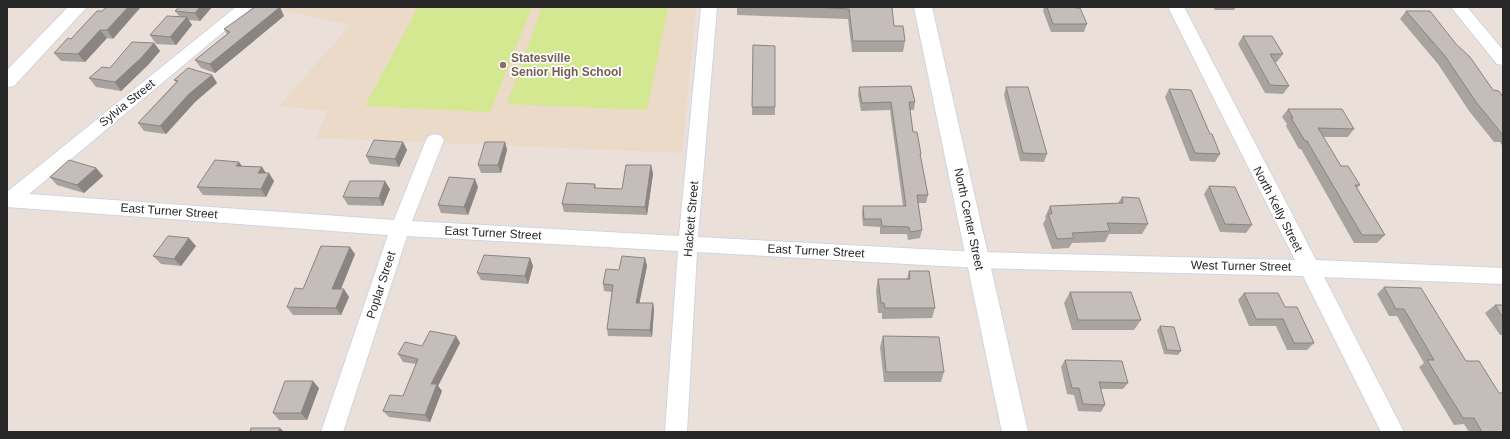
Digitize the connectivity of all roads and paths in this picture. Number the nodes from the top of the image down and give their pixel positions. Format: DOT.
graph roads {
  1 [pos="78,7"];
  2 [pos="245,7"];
  3 [pos="709,7"];
  4 [pos="923,7"];
  5 [pos="1176,7"];
  6 [pos="1459,7"];
  7 [pos="1503,60"];
  8 [pos="7,81"];
  9 [pos="435,140"];
  10 [pos="8,200"];
  11 [pos="400,228"];
  12 [pos="688,245"];
  13 [pos="978,260"];
  14 [pos="1308,268"];
  15 [pos="1503,276"];
  16 [pos="332,432"];
  17 [pos="676,432"];
  18 [pos="1015,432"];
  19 [pos="1393,432"];
  1 -- 8 [label="main road"];
  2 -- 10 [label="street, Sylvia Street"];
  3 -- 12 [label="street, Hackett Street"];
  4 -- 13 [label="main road, North Center Street"];
  5 -- 14 [label="street, North Kelly Street"];
  6 -- 7 [label="street"];
  9 -- 11 [label="street, Poplar Street"];
  10 -- 11 [label="street, East Turner Street"];
  11 -- 12 [label="street, East Turner Street"];
  11 -- 16 [label="street, Poplar Street"];
  12 -- 13 [label="street, East Turner Street"];
  12 -- 17 [label="street, Hackett Street"];
  13 -- 14 [label="street, West Turner Street"];
  13 -- 18 [label="main road, North Center Street"];
  14 -- 15 [label="street, West Turner Street"];
  14 -- 19 [label="street, North Kelly Street"];
}
